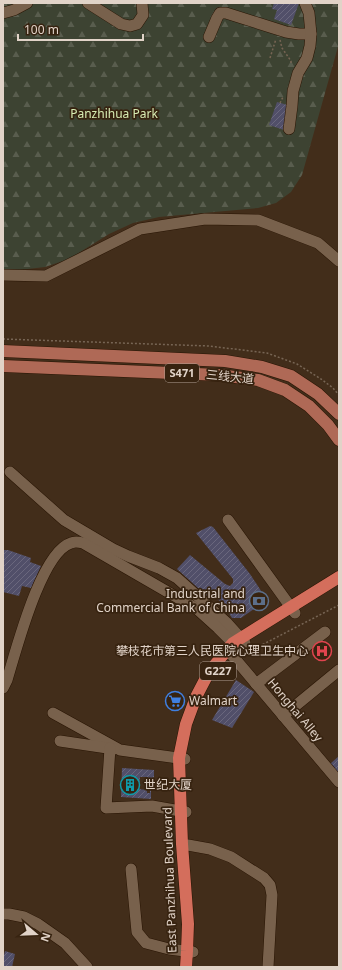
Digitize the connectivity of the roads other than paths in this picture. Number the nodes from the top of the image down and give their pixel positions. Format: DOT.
graph roads {
  1 [pos="27,3"];
  2 [pos="88,3"];
  3 [pos="142,3"];
  4 [pos="305,3"];
  5 [pos="3,13"];
  6 [pos="311,34"];
  7 [pos="209,37"];
  8 [pos="289,129"];
  9 [pos="339,261"];
  10 [pos="3,275"];
  11 [pos="3,351"];
  12 [pos="3,366"];
  13 [pos="339,414"];
  14 [pos="339,440"];
  15 [pos="10,472"];
  16 [pos="228,520"];
  17 [pos="339,577"];
  18 [pos="339,586"];
  19 [pos="293,610"];
  20 [pos="325,632"];
  21 [pos="237,648"];
  22 [pos="339,670"];
  23 [pos="256,684"];
  24 [pos="3,688"];
  25 [pos="54,713"];
  26 [pos="284,716"];
  27 [pos="60,741"];
  28 [pos="115,749"];
  29 [pos="182,758"];
  30 [pos="339,782"];
  31 [pos="184,812"];
  32 [pos="188,845"];
  33 [pos="131,869"];
  34 [pos="3,914"];
  35 [pos="190,951"];
  36 [pos="87,967"];
  37 [pos="186,967"];
  38 [pos="192,967"];
  39 [pos="268,967"];
  1 -- 5 [label="street"];
  2 -- 3 [label="street"];
  4 -- 6 [label="street"];
  6 -- 7 [label="street"];
  6 -- 8 [label="street"];
  9 -- 10 [label="street"];
  11 -- 13 [label="main road, 三线大道 / S471"];
  12 -- 14 [label="main road, 三线大道 / S471"];
  15 -- 21 [label="street"];
  16 -- 19 [label="street"];
  17 -- 19 [label="highway, East Panzhihua Boulevard / G227"];
  18 -- 19 [label="highway, East Panzhihua Boulevard / G227"];
  19 -- 21 [label="highway, East Panzhihua Boulevard / G227"];
  20 -- 23 [label="street"];
  21 -- 23 [label="street, Honghai Alley"];
  21 -- 24 [label="street"];
  21 -- 29 [label="highway, East Panzhihua Boulevard / G227"];
  22 -- 26 [label="street"];
  23 -- 26 [label="street, Honghai Alley"];
  25 -- 28 [label="street"];
  26 -- 30 [label="street, Honghai Alley"];
  27 -- 28 [label="street"];
  28 -- 29 [label="street"];
  28 -- 31 [label="street"];
  29 -- 31 [label="highway, East Panzhihua Boulevard / G227"];
  31 -- 32 [label="highway, East Panzhihua Boulevard / G227"];
  31 -- 35 [label="highway, East Panzhihua Boulevard / G227"];
  32 -- 35 [label="highway, East Panzhihua Boulevard / G227"];
  32 -- 39 [label="street"];
  33 -- 35 [label="street"];
  34 -- 36 [label="street"];
  35 -- 37 [label="highway, East Panzhihua Boulevard / G227"];
  35 -- 38 [label="highway, East Panzhihua Boulevard / G227"];
}
